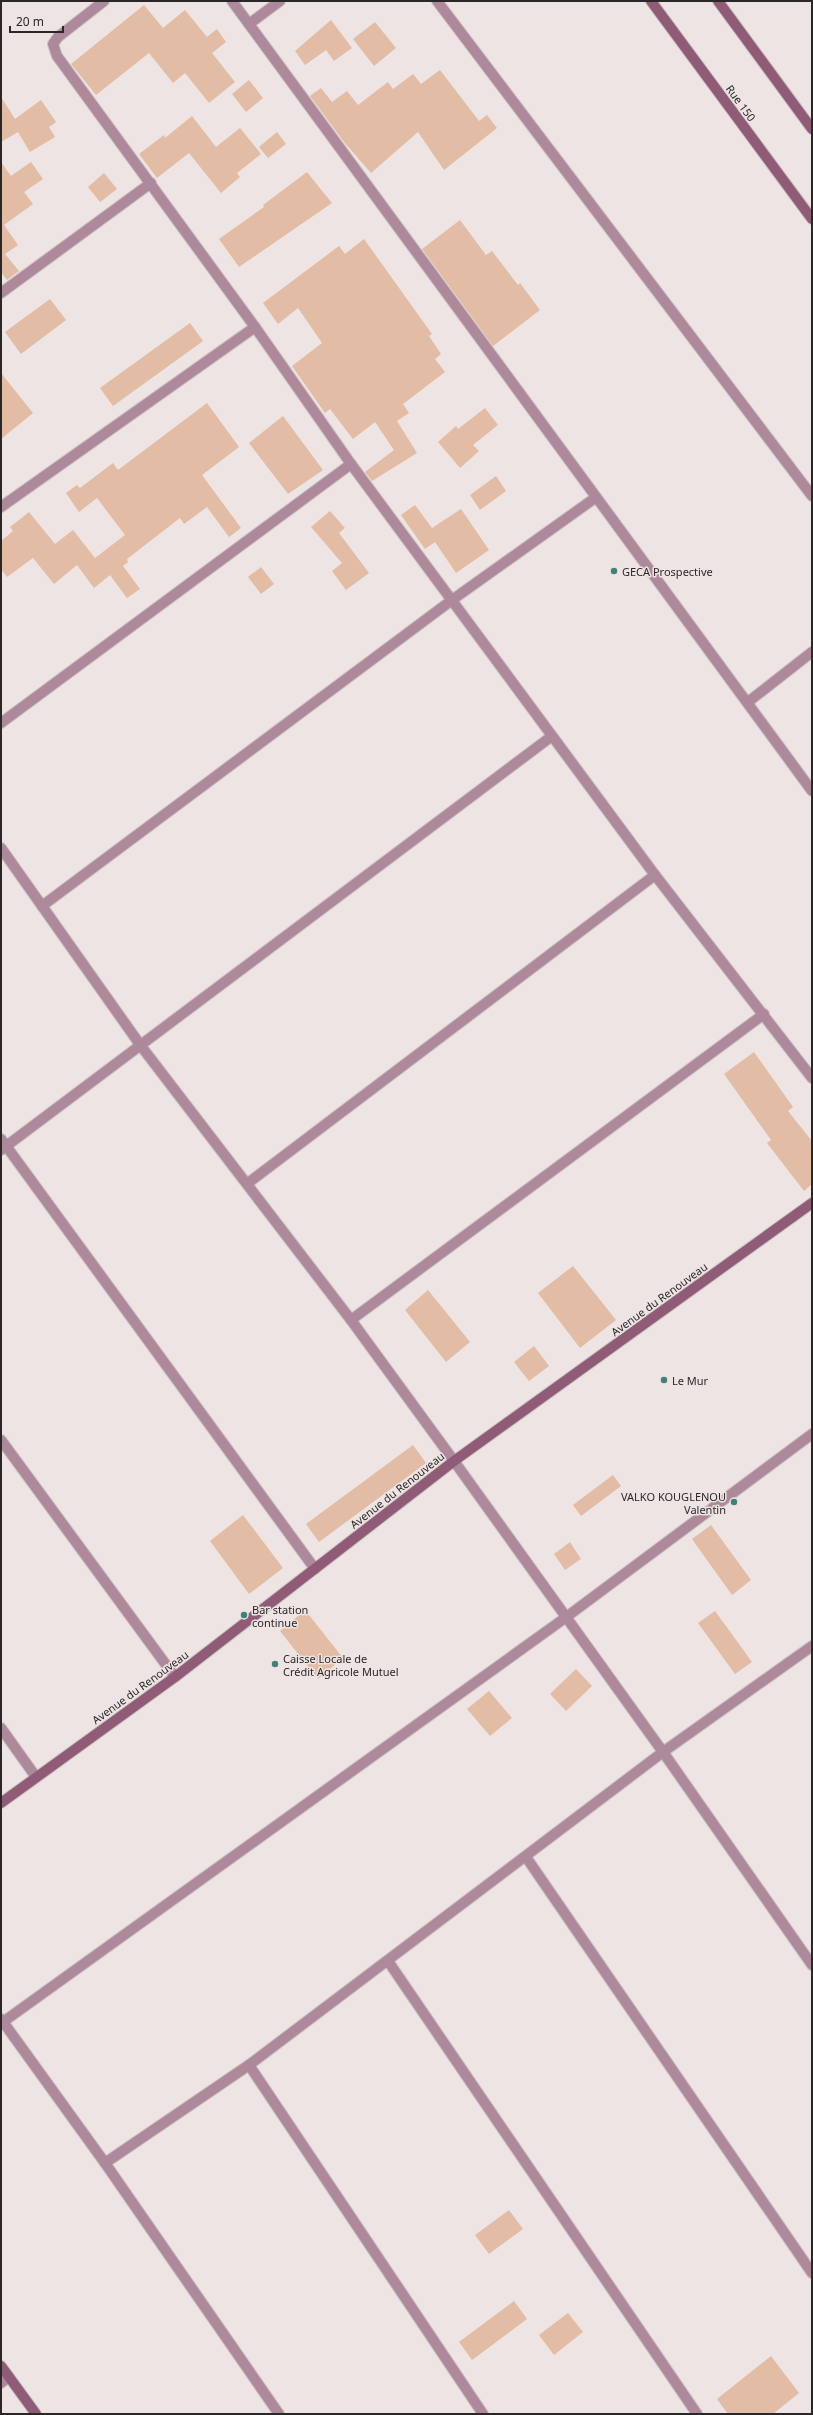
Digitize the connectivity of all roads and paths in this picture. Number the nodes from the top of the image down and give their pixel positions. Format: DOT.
graph roads {
  1 [pos="104,1"];
  2 [pos="232,1"];
  3 [pos="280,1"];
  4 [pos="437,1"];
  5 [pos="651,1"];
  6 [pos="718,1"];
  7 [pos="249,24"];
  8 [pos="812,129"];
  9 [pos="151,183"];
  10 [pos="812,219"];
  11 [pos="1,293"];
  12 [pos="255,327"];
  13 [pos="351,464"];
  14 [pos="812,496"];
  15 [pos="595,498"];
  16 [pos="1,508"];
  17 [pos="452,600"];
  18 [pos="812,652"];
  19 [pos="748,702"];
  20 [pos="1,723"];
  21 [pos="552,736"];
  22 [pos="812,790"];
  23 [pos="1,848"];
  24 [pos="655,875"];
  25 [pos="42,906"];
  26 [pos="764,1014"];
  27 [pos="141,1046"];
  28 [pos="812,1078"];
  29 [pos="3,1145"];
  30 [pos="248,1183"];
  31 [pos="812,1203"];
  32 [pos="351,1320"];
  33 [pos="812,1434"];
  34 [pos="1,1440"];
  35 [pos="454,1461"];
  36 [pos="315,1569"];
  37 [pos="565,1618"];
  38 [pos="812,1647"];
  39 [pos="175,1677"];
  40 [pos="1,1728"];
  41 [pos="663,1752"];
  42 [pos="36,1777"];
  43 [pos="1,1803"];
  44 [pos="526,1857"];
  45 [pos="388,1961"];
  46 [pos="812,1965"];
  47 [pos="2,2020"];
  48 [pos="249,2065"];
  49 [pos="105,2163"];
  50 [pos="812,2273"];
  51 [pos="1,2366"];
  52 [pos="5,2380"];
  53 [pos="36,2414"];
  54 [pos="279,2414"];
  55 [pos="483,2414"];
  56 [pos="697,2414"];
  1 -- 9 [label="street"];
  2 -- 7 [label="street"];
  3 -- 7 [label="street"];
  4 -- 14 [label="street"];
  5 -- 10 [label="main road, Rue 150"];
  6 -- 8 [label="main road"];
  7 -- 15 [label="street"];
  9 -- 11 [label="street"];
  9 -- 12 [label="street"];
  12 -- 13 [label="street"];
  12 -- 16 [label="street"];
  13 -- 17 [label="street"];
  13 -- 20 [label="street"];
  15 -- 17 [label="street"];
  15 -- 19 [label="street"];
  17 -- 21 [label="street"];
  17 -- 25 [label="street"];
  18 -- 19 [label="street"];
  19 -- 22 [label="street"];
  21 -- 24 [label="street"];
  21 -- 27 [label="street"];
  23 -- 25 [label="street"];
  24 -- 26 [label="street"];
  24 -- 30 [label="street"];
  25 -- 27 [label="street"];
  26 -- 28 [label="street"];
  26 -- 32 [label="street"];
  27 -- 29 [label="street"];
  27 -- 30 [label="street"];
  29 -- 36 [label="street"];
  30 -- 32 [label="street"];
  31 -- 35 [label="main road, Avenue du Renouveau"];
  32 -- 35 [label="street"];
  33 -- 37 [label="street"];
  34 -- 39 [label="street"];
  35 -- 36 [label="main road, Avenue du Renouveau"];
  35 -- 37 [label="street"];
  36 -- 39 [label="main road, Avenue du Renouveau"];
  37 -- 41 [label="street"];
  37 -- 47 [label="street"];
  38 -- 41 [label="street"];
  39 -- 42 [label="main road, Avenue du Renouveau"];
  40 -- 42 [label="street"];
  41 -- 44 [label="street"];
  41 -- 46 [label="street"];
  42 -- 43 [label="main road, Avenue du Renouveau"];
  44 -- 45 [label="street"];
  44 -- 50 [label="street"];
  45 -- 48 [label="street"];
  45 -- 56 [label="street"];
  47 -- 49 [label="street"];
  48 -- 49 [label="street"];
  48 -- 55 [label="street"];
  49 -- 54 [label="street"];
  51 -- 52 [label="main road"];
  52 -- 53 [label="main road"];
}
